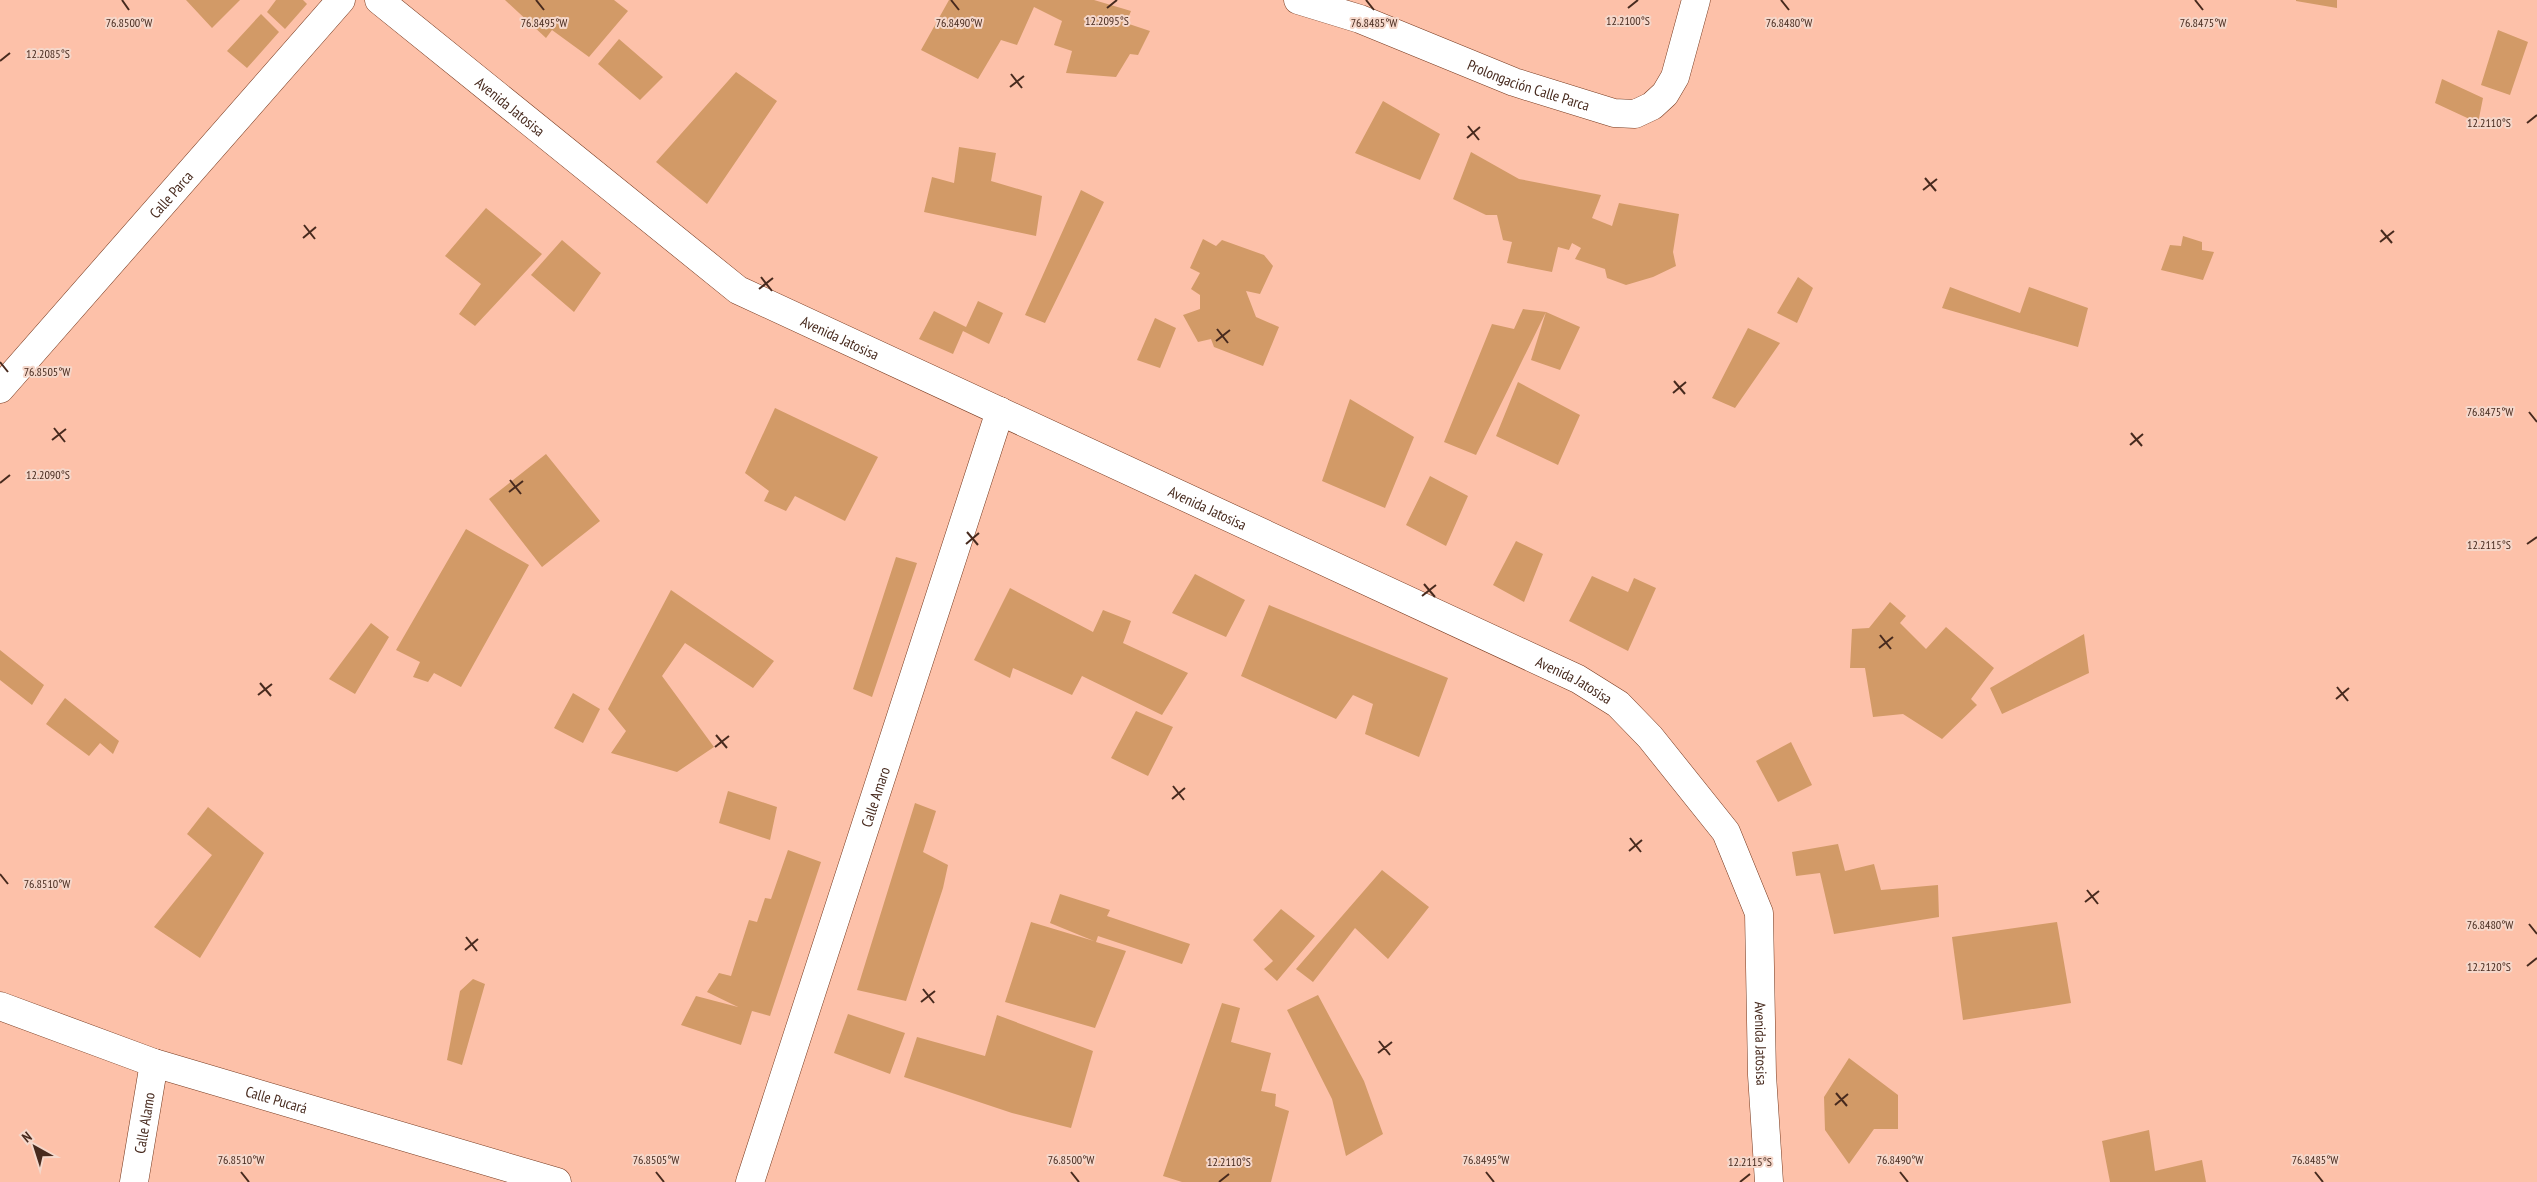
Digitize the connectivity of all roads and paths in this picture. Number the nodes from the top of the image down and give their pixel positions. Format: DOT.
graph roads {
  1 [pos="341,0"];
  2 [pos="379,0"];
  3 [pos="1298,0"];
  4 [pos="1696,0"];
  5 [pos="0,389"];
  6 [pos="1000,411"];
  7 [pos="0,1006"];
  8 [pos="154,1063"];
  9 [pos="134,1182"];
  10 [pos="557,1182"];
  11 [pos="750,1182"];
  12 [pos="1769,1182"];
  1 -- 5 [label="street, Calle Parca"];
  2 -- 6 [label="street, Avenida Jatosisa"];
  3 -- 4 [label="street, Prolongación Calle Parca"];
  6 -- 11 [label="street, Calle Amaro"];
  6 -- 12 [label="street, Avenida Jatosisa"];
  7 -- 8 [label="street, Calle Pucará"];
  8 -- 9 [label="street, Calle Alamo"];
  8 -- 10 [label="street, Calle Pucará"];
}
